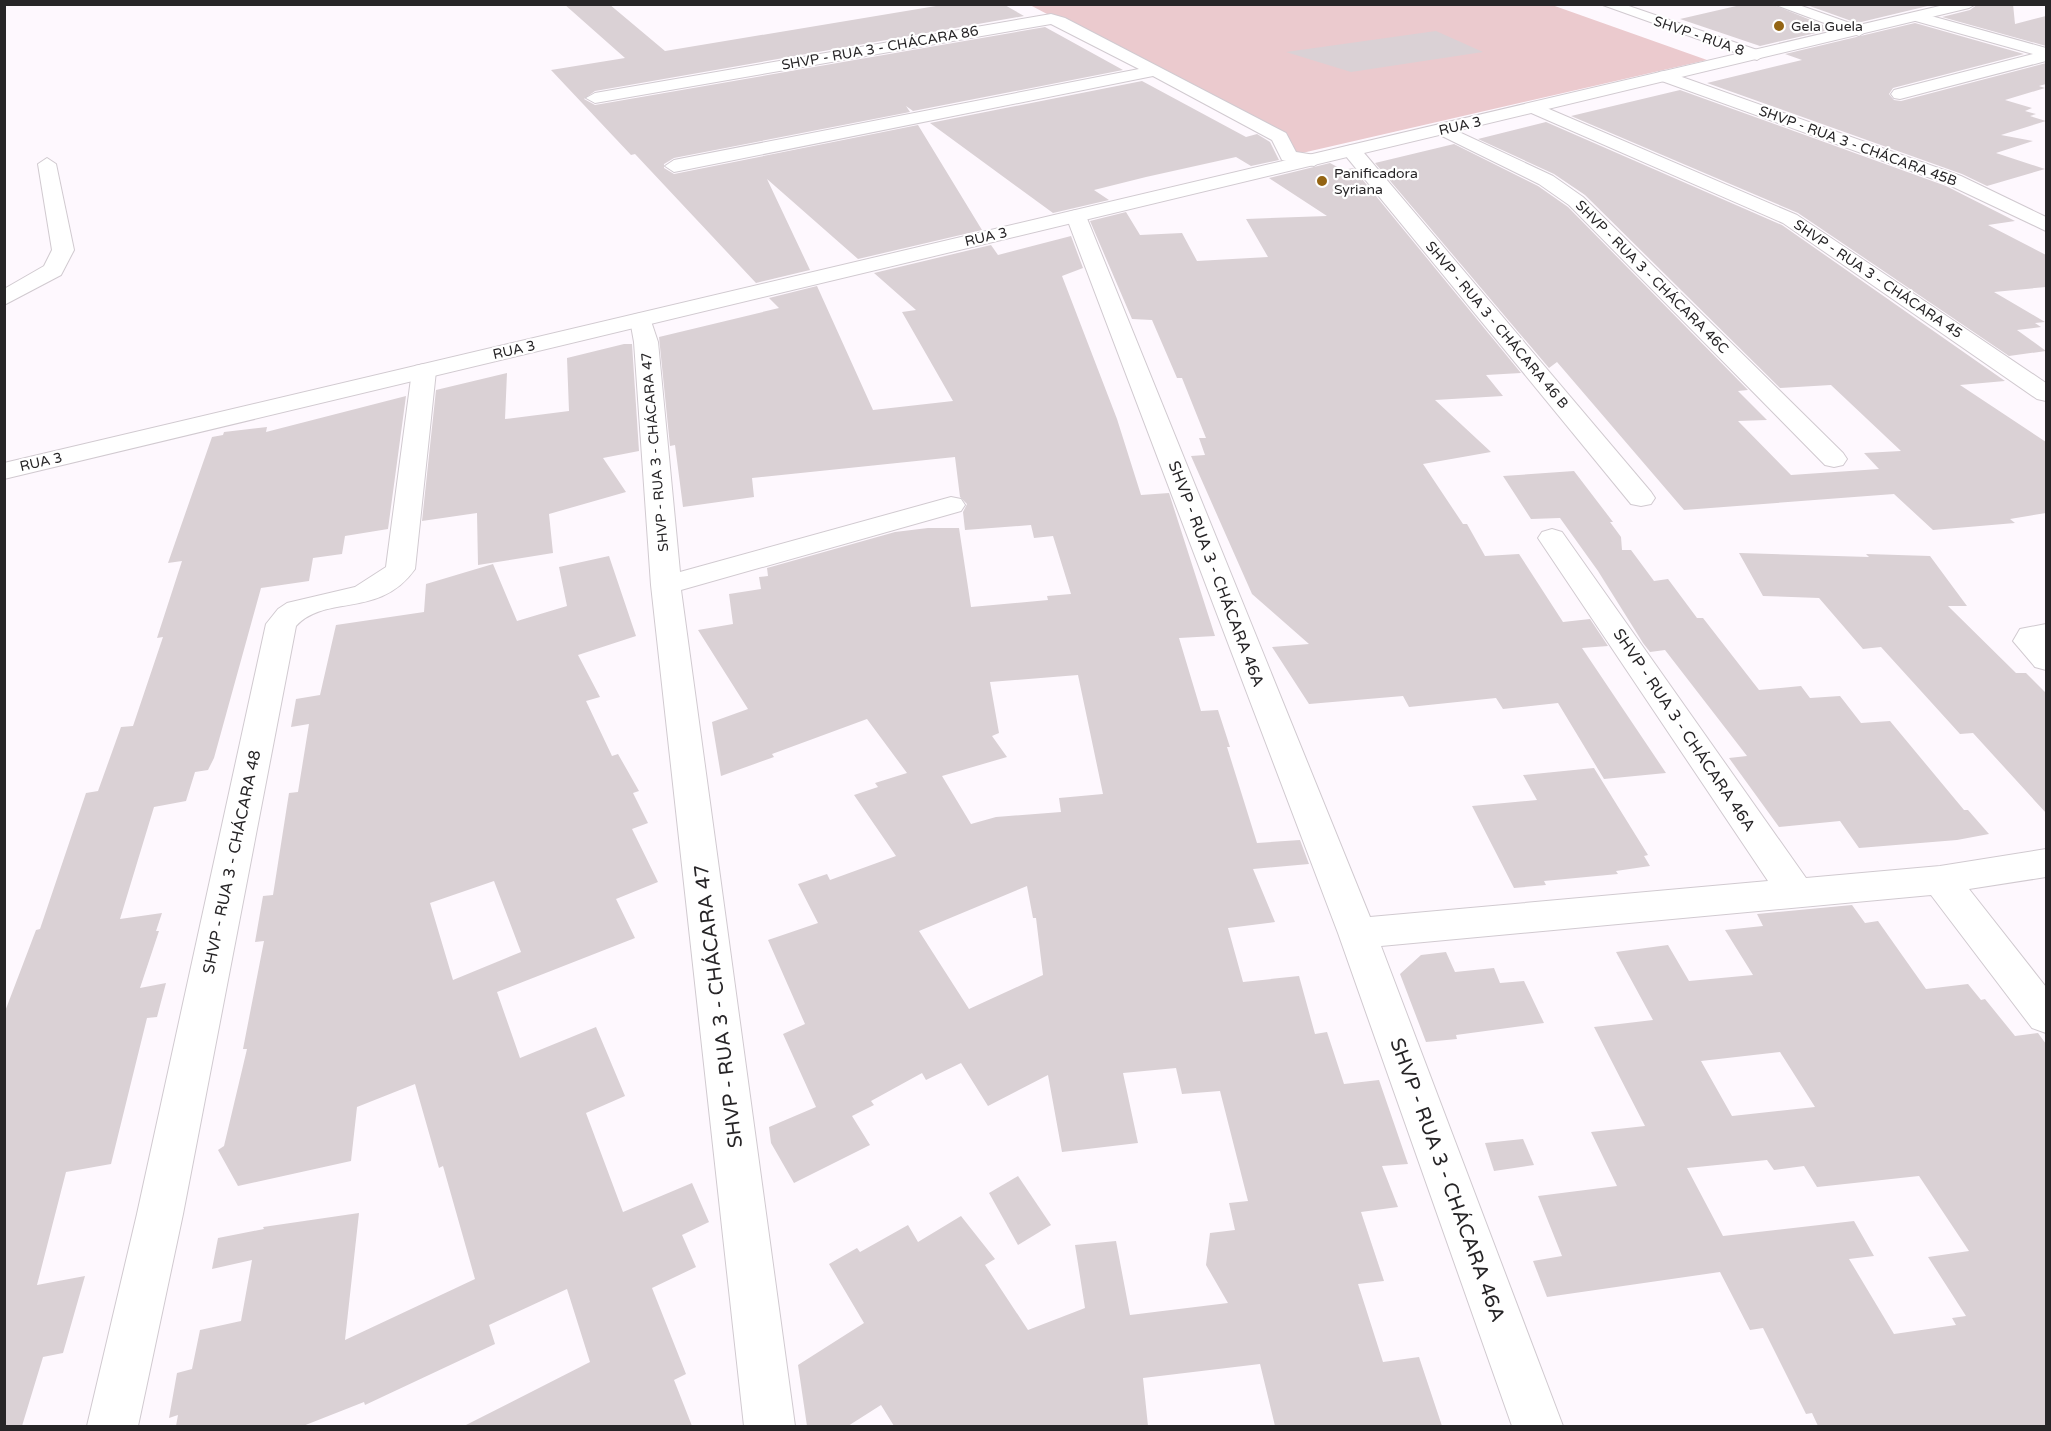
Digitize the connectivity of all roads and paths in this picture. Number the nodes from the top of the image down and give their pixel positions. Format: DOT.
graph roads {
  1 [pos="1607,4"];
  2 [pos="1780,4"];
  3 [pos="1969,4"];
  4 [pos="1926,15"];
  5 [pos="1858,31"];
  6 [pos="2002,37"];
  7 [pos="2046,46"];
  8 [pos="2046,54"];
  9 [pos="1757,55"];
  10 [pos="1155,70"];
  11 [pos="1665,76"];
  12 [pos="1900,94"];
  13 [pos="595,98"];
  14 [pos="1535,108"];
  15 [pos="1444,129"];
  16 [pos="1352,151"];
  17 [pos="1314,160"];
  18 [pos="47,164"];
  19 [pos="675,166"];
  20 [pos="1076,216"];
  21 [pos="2046,225"];
  22 [pos="4,298"];
  23 [pos="641,320"];
  24 [pos="424,371"];
  25 [pos="2046,394"];
  26 [pos="1834,459"];
  27 [pos="4,471"];
  28 [pos="1641,498"];
  29 [pos="951,505"];
  30 [pos="1552,538"];
  31 [pos="666,585"];
  32 [pos="2046,634"];
  33 [pos="2046,660"];
  34 [pos="2046,863"];
  35 [pos="1940,880"];
  36 [pos="1796,893"];
  37 [pos="1357,933"];
  38 [pos="2046,1017"];
  39 [pos="112,1426"];
  40 [pos="770,1426"];
  41 [pos="1538,1426"];
  1 -- 9 [label="street, SHVP - RUA 8"];
  2 -- 5 [label="street"];
  3 -- 4 [label="street, RUA 3"];
  4 -- 5 [label="street, RUA 3"];
  4 -- 6 [label="street"];
  5 -- 9 [label="street, RUA 3"];
  6 -- 7 [label="street"];
  6 -- 8 [label="street"];
  8 -- 12 [label="street"];
  9 -- 11 [label="street, RUA 3"];
  10 -- 13 [label="street, SHVP - RUA 3 - CHÁCARA 86"];
  10 -- 17 [label="street, SHVP - RUA 3 - CHÁCARA 86"];
  10 -- 19 [label="street"];
  11 -- 14 [label="street, RUA 3"];
  11 -- 21 [label="street, SHVP - RUA 3 - CHÁCARA 45B"];
  14 -- 15 [label="street, RUA 3"];
  14 -- 25 [label="street, SHVP - RUA 3 - CHÁCARA 45"];
  15 -- 16 [label="street, RUA 3"];
  15 -- 26 [label="street, SHVP - RUA 3 - CHÁCARA 46C"];
  16 -- 17 [label="street, RUA 3"];
  16 -- 28 [label="street, SHVP - RUA 3 - CHÁCARA 46 B"];
  17 -- 20 [label="street, RUA 3"];
  18 -- 22 [label="street"];
  20 -- 23 [label="street, RUA 3"];
  20 -- 37 [label="street, SHVP - RUA 3 - CHÁCARA 46A"];
  23 -- 24 [label="street, RUA 3"];
  23 -- 31 [label="street, SHVP - RUA 3 - CHÁCARA 47"];
  24 -- 27 [label="street, RUA 3"];
  24 -- 39 [label="street, SHVP - RUA 3 - CHÁCARA 48"];
  29 -- 31 [label="street"];
  30 -- 36 [label="street, SHVP - RUA 3 - CHÁCARA 46A"];
  31 -- 40 [label="street, SHVP - RUA 3 - CHÁCARA 47"];
  32 -- 33 [label="street"];
  34 -- 35 [label="street"];
  35 -- 36 [label="street"];
  35 -- 38 [label="street"];
  36 -- 37 [label="street"];
  37 -- 41 [label="street, SHVP - RUA 3 - CHÁCARA 46A"];
}
